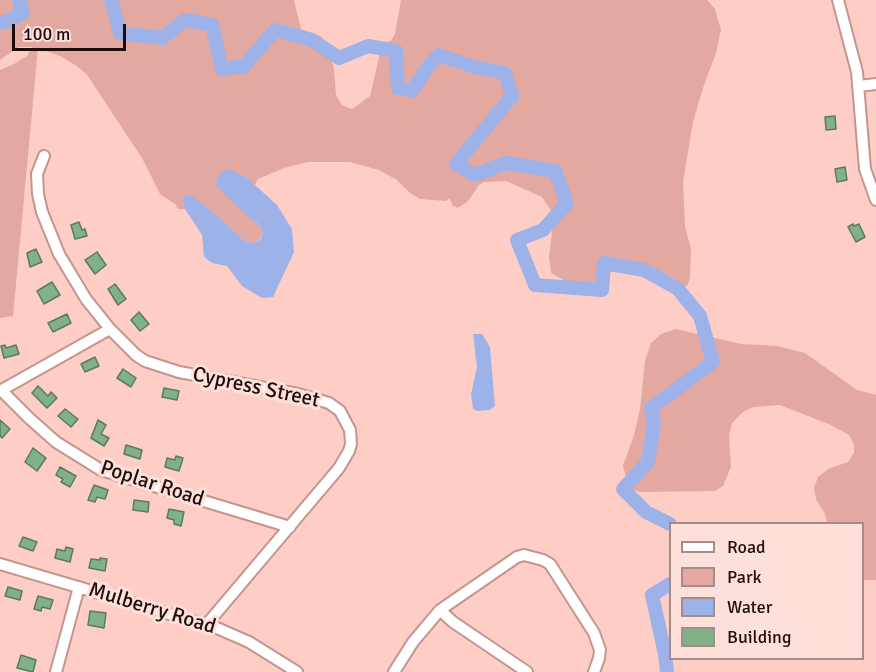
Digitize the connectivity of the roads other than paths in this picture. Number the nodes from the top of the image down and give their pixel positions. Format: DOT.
graph roads {
  1 [pos="838,0"];
  2 [pos="876,84"];
  3 [pos="859,87"];
  4 [pos="44,156"];
  5 [pos="876,200"];
  6 [pos="110,329"];
  7 [pos="1,391"];
  8 [pos="290,527"];
  9 [pos="0,564"];
  10 [pos="79,587"];
  11 [pos="440,610"];
  12 [pos="207,624"];
  13 [pos="56,672"];
  14 [pos="297,672"];
  15 [pos="394,672"];
  16 [pos="527,672"];
  17 [pos="594,672"];
  1 -- 3 [label="street"];
  2 -- 3 [label="street"];
  3 -- 5 [label="street"];
  4 -- 6 [label="street, Cypress Street"];
  6 -- 7 [label="street"];
  6 -- 8 [label="street, Cypress Street"];
  7 -- 8 [label="street, Poplar Road"];
  8 -- 12 [label="street, Cypress Street"];
  9 -- 10 [label="street, Mulberry Road"];
  10 -- 12 [label="street, Mulberry Road"];
  10 -- 13 [label="street"];
  11 -- 15 [label="street"];
  11 -- 16 [label="street"];
  11 -- 17 [label="street"];
  12 -- 14 [label="street, Mulberry Road"];
}
